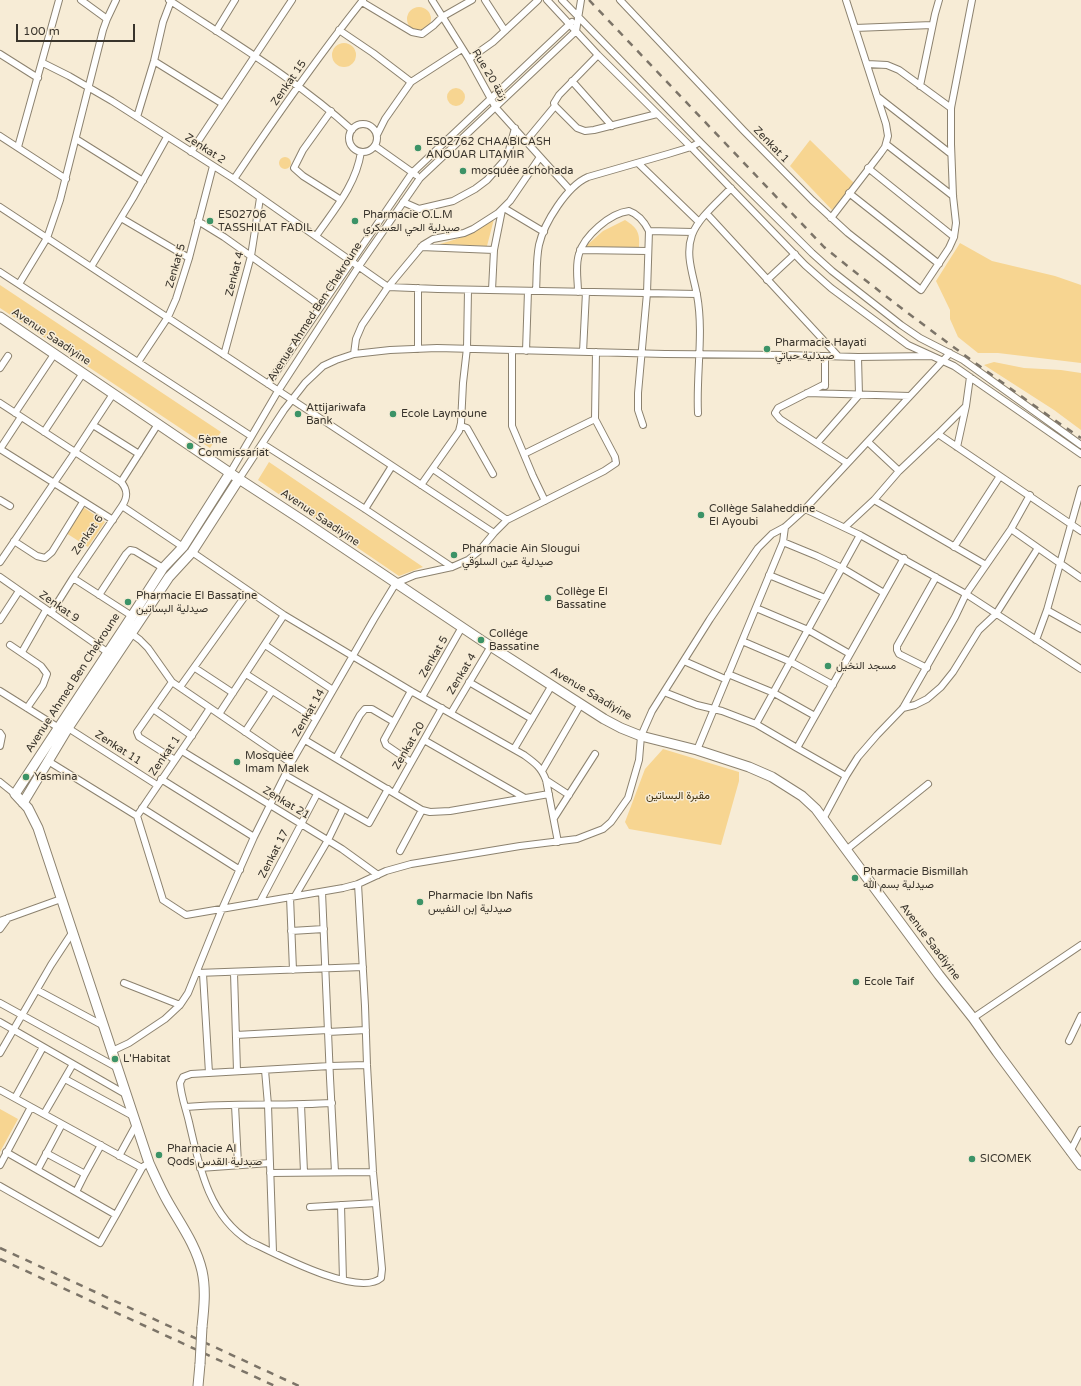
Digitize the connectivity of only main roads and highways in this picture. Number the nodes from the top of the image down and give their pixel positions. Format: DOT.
graph roads {
  1 [pos="0,317"];
  2 [pos="230,473"];
  3 [pos="239,479"];
  4 [pos="111,655"];
  5 [pos="63,728"];
  6 [pos="23,803"];
  7 [pos="1081,1165"];
  8 [pos="198,1386"];
  1 -- 2 [label="main road, Avenue Saadiyine"];
  2 -- 3 [label="main road, Avenue Saadiyine"];
  2 -- 4 [label="main road, Avenue Ahmed Ben Chekroune"];
  3 -- 4 [label="main road, Avenue Ahmed Ben Chekroune"];
  3 -- 7 [label="main road, Avenue Saadiyine"];
  4 -- 5 [label="main road, Avenue Ahmed Ben Chekroune"];
  5 -- 6 [label="main road, Avenue Ahmed Ben Chekroune"];
  5 -- 6 [label="main road, Avenue Ahmed Ben Chekroune"];
  6 -- 8 [label="main road, bridge"];
}
